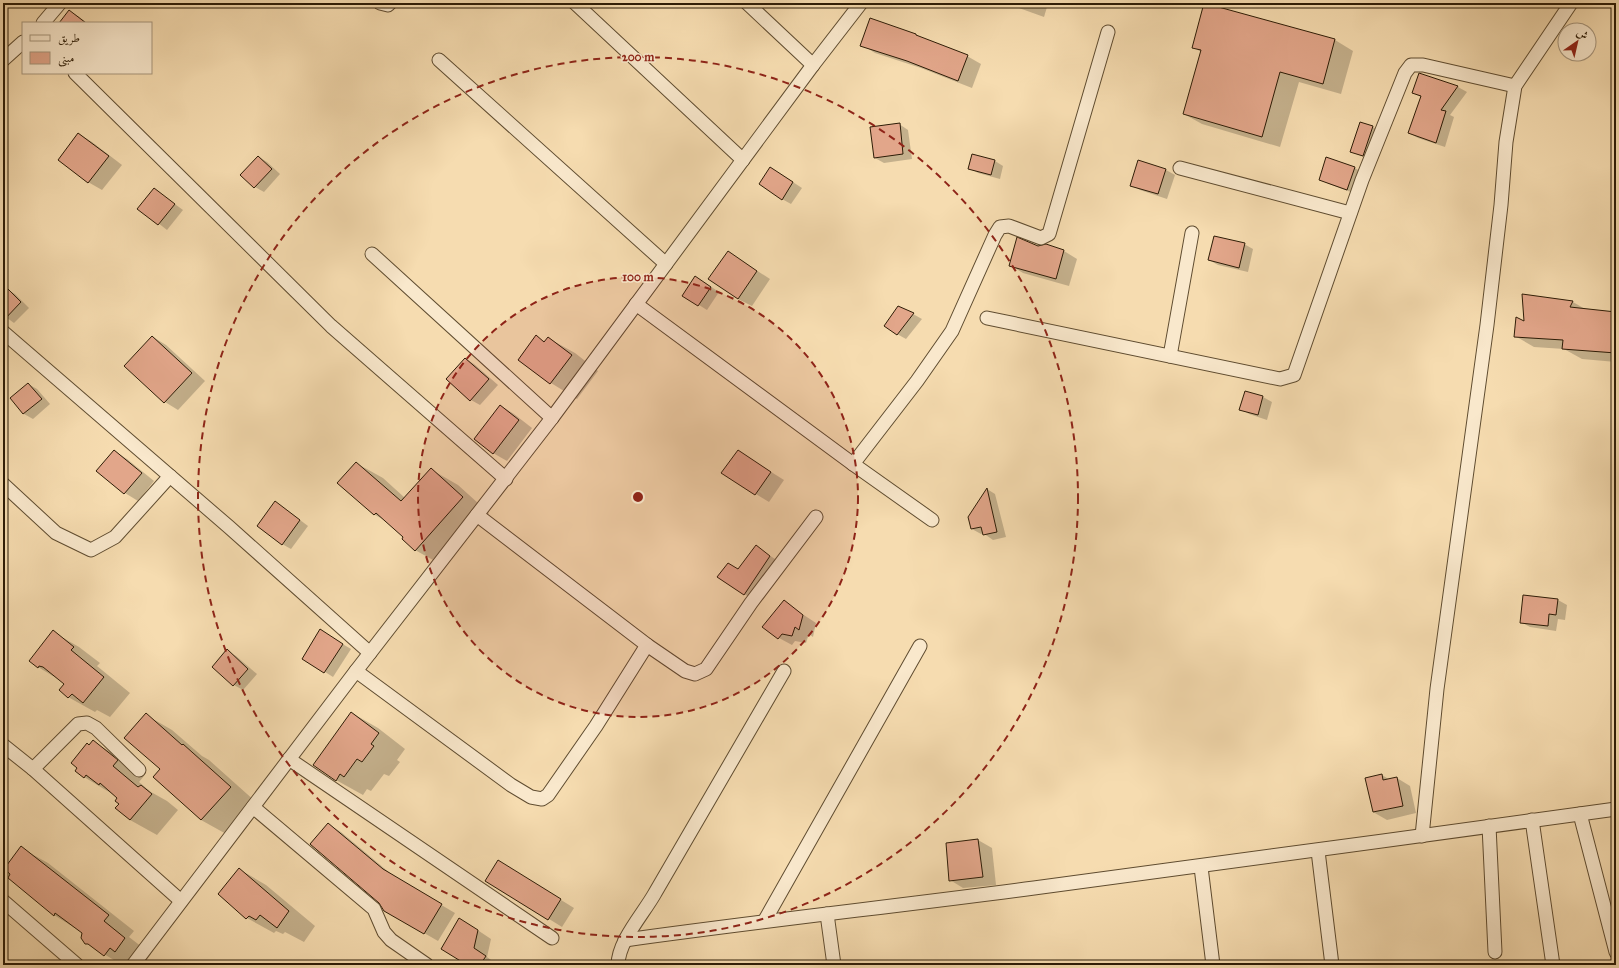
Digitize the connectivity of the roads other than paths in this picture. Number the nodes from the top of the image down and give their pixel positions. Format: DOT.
graph roads {
  1 [pos="60,3"];
  2 [pos="380,3"];
  3 [pos="390,3"];
  4 [pos="574,3"];
  5 [pos="747,3"];
  6 [pos="861,3"];
  7 [pos="1570,3"];
  8 [pos="44,22"];
  9 [pos="1108,32"];
  10 [pos="22,43"];
  11 [pos="3,60"];
  12 [pos="439,60"];
  13 [pos="812,65"];
  14 [pos="76,74"];
  15 [pos="1515,86"];
  16 [pos="743,160"];
  17 [pos="1180,168"];
  18 [pos="1350,213"];
  19 [pos="1192,233"];
  20 [pos="372,254"];
  21 [pos="666,264"];
  22 [pos="636,304"];
  23 [pos="986,318"];
  24 [pos="3,332"];
  25 [pos="1170,356"];
  26 [pos="552,418"];
  27 [pos="853,464"];
  28 [pos="170,476"];
  29 [pos="506,479"];
  30 [pos="3,484"];
  31 [pos="477,516"];
  32 [pos="816,517"];
  33 [pos="932,520"];
  34 [pos="648,645"];
  35 [pos="920,646"];
  36 [pos="370,654"];
  37 [pos="784,670"];
  38 [pos="356,671"];
  39 [pos="3,745"];
  40 [pos="289,759"];
  41 [pos="33,769"];
  42 [pos="139,770"];
  43 [pos="253,807"];
  44 [pos="1616,809"];
  45 [pos="1580,814"];
  46 [pos="1532,820"];
  47 [pos="1489,826"];
  48 [pos="1422,836"];
  49 [pos="1318,851"];
  50 [pos="1201,867"];
  51 [pos="3,901"];
  52 [pos="181,901"];
  53 [pos="827,914"];
  54 [pos="765,920"];
  55 [pos="552,938"];
  56 [pos="625,940"];
  57 [pos="1615,945"];
  58 [pos="1494,952"];
  59 [pos="413,961"];
  60 [pos="77,965"];
  61 [pos="133,965"];
  62 [pos="427,965"];
  63 [pos="618,965"];
  64 [pos="834,965"];
  65 [pos="1213,965"];
  66 [pos="1332,965"];
  67 [pos="1553,965"];
  1 -- 8 [label="street"];
  2 -- 3 [label="street"];
  4 -- 16 [label="street"];
  5 -- 13 [label="street"];
  6 -- 13 [label="street"];
  7 -- 15 [label="street"];
  9 -- 27 [label="street"];
  10 -- 11 [label="street"];
  12 -- 21 [label="street"];
  13 -- 16 [label="street"];
  14 -- 29 [label="street"];
  15 -- 18 [label="street"];
  15 -- 48 [label="street"];
  16 -- 21 [label="street"];
  17 -- 18 [label="street"];
  18 -- 25 [label="street"];
  19 -- 25 [label="street"];
  20 -- 26 [label="street"];
  21 -- 22 [label="street"];
  22 -- 26 [label="street"];
  22 -- 27 [label="street"];
  23 -- 25 [label="street"];
  24 -- 28 [label="street"];
  26 -- 29 [label="street"];
  27 -- 33 [label="street"];
  28 -- 30 [label="street"];
  28 -- 36 [label="street"];
  29 -- 31 [label="street"];
  31 -- 34 [label="street"];
  31 -- 36 [label="street"];
  32 -- 34 [label="street"];
  34 -- 38 [label="street"];
  35 -- 54 [label="street"];
  36 -- 38 [label="street"];
  37 -- 56 [label="street"];
  38 -- 40 [label="street"];
  39 -- 41 [label="street"];
  40 -- 43 [label="street"];
  40 -- 55 [label="street"];
  41 -- 42 [label="street"];
  41 -- 52 [label="street"];
  43 -- 52 [label="street"];
  43 -- 59 [label="street"];
  44 -- 45 [label="street"];
  45 -- 46 [label="street"];
  45 -- 57 [label="street"];
  46 -- 47 [label="street"];
  46 -- 67 [label="street"];
  47 -- 48 [label="street"];
  47 -- 58 [label="street"];
  48 -- 49 [label="street"];
  49 -- 50 [label="street"];
  49 -- 66 [label="street"];
  50 -- 53 [label="street"];
  50 -- 65 [label="street"];
  51 -- 60 [label="street"];
  52 -- 61 [label="street"];
  53 -- 54 [label="street"];
  53 -- 64 [label="street"];
  54 -- 56 [label="street"];
  56 -- 63 [label="street"];
  59 -- 62 [label="street"];
}
